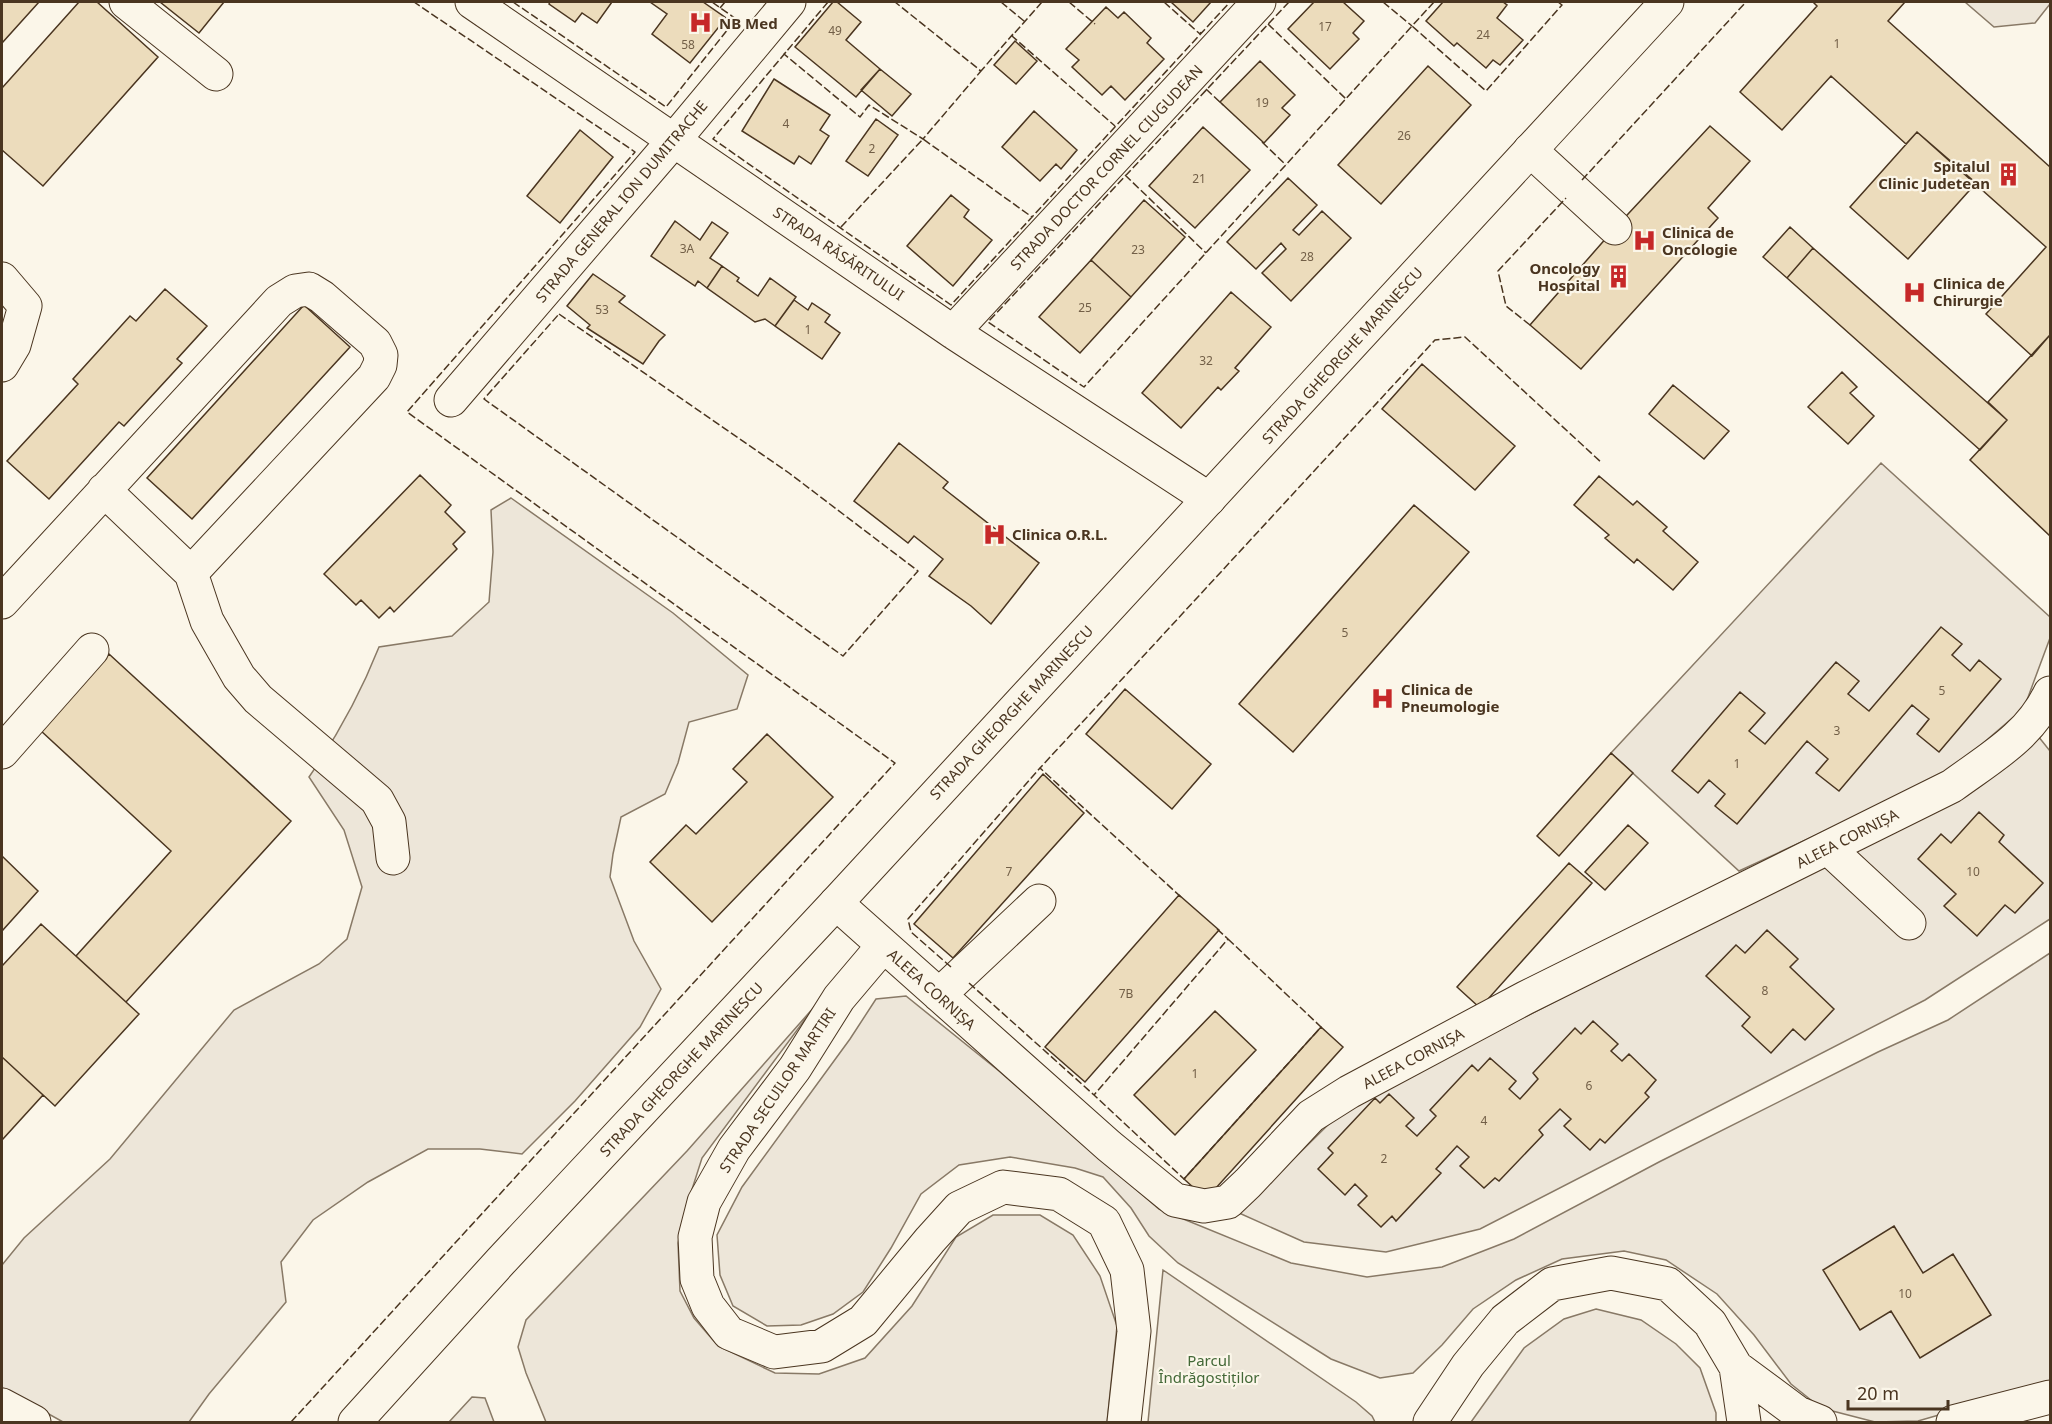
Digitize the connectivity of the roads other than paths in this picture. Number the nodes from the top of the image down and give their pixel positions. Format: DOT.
graph roads {
  1 [pos="126,2"];
  2 [pos="471,2"];
  3 [pos="789,2"];
  4 [pos="1259,2"];
  5 [pos="1667,2"];
  6 [pos="216,74"];
  7 [pos="674,140"];
  8 [pos="1530,150"];
  9 [pos="1615,228"];
  10 [pos="2,279"];
  11 [pos="953,332"];
  12 [pos="2,365"];
  13 [pos="451,400"];
  14 [pos="104,490"];
  15 [pos="1209,499"];
  16 [pos="190,573"];
  17 [pos="2,602"];
  18 [pos="92,650"];
  19 [pos="2047,710"];
  20 [pos="2,752"];
  21 [pos="1828,848"];
  22 [pos="393,858"];
  23 [pos="1039,901"];
  24 [pos="836,903"];
  25 [pos="1909,923"];
  26 [pos="884,946"];
  27 [pos="939,995"];
  28 [pos="1736,1367"];
  29 [pos="2050,1397"];
  30 [pos="2,1405"];
  31 [pos="34,1422"];
  32 [pos="356,1422"];
  33 [pos="1124,1422"];
  34 [pos="1430,1422"];
  35 [pos="1744,1422"];
  36 [pos="1820,1422"];
  37 [pos="1953,1422"];
  1 -- 6 [label="street"];
  2 -- 7 [label="street, STRADA RĂSĂRITULUI"];
  3 -- 7 [label="street, STRADA GENERAL ION DUMITRACHE"];
  4 -- 11 [label="street, STRADA DOCTOR CORNEL CIUGUDEAN"];
  5 -- 8 [label="street, STRADA GHEORGHE MARINESCU"];
  7 -- 11 [label="street, STRADA RĂSĂRITULUI"];
  7 -- 13 [label="street, STRADA GENERAL ION DUMITRACHE"];
  8 -- 9 [label="street"];
  8 -- 15 [label="street, STRADA GHEORGHE MARINESCU"];
  10 -- 12 [label="street"];
  11 -- 15 [label="street, STRADA RĂSĂRITULUI"];
  14 -- 16 [label="street"];
  14 -- 16 [label="street"];
  14 -- 17 [label="street"];
  15 -- 24 [label="street, STRADA GHEORGHE MARINESCU"];
  16 -- 22 [label="street"];
  18 -- 20 [label="street"];
  19 -- 21 [label="street, ALEEA CORNIȘA"];
  21 -- 25 [label="street"];
  21 -- 27 [label="street, ALEEA CORNIȘA"];
  23 -- 27 [label="street"];
  24 -- 26 [label="street, ALEEA CORNIȘA"];
  24 -- 32 [label="street, STRADA GHEORGHE MARINESCU"];
  26 -- 27 [label="street, ALEEA CORNIȘA"];
  26 -- 33 [label="street, STRADA SECUILOR MARTIRI"];
  28 -- 34 [label="street"];
  28 -- 35 [label="street"];
  28 -- 36 [label="street"];
  29 -- 37 [label="street"];
  30 -- 31 [label="street"];
}
